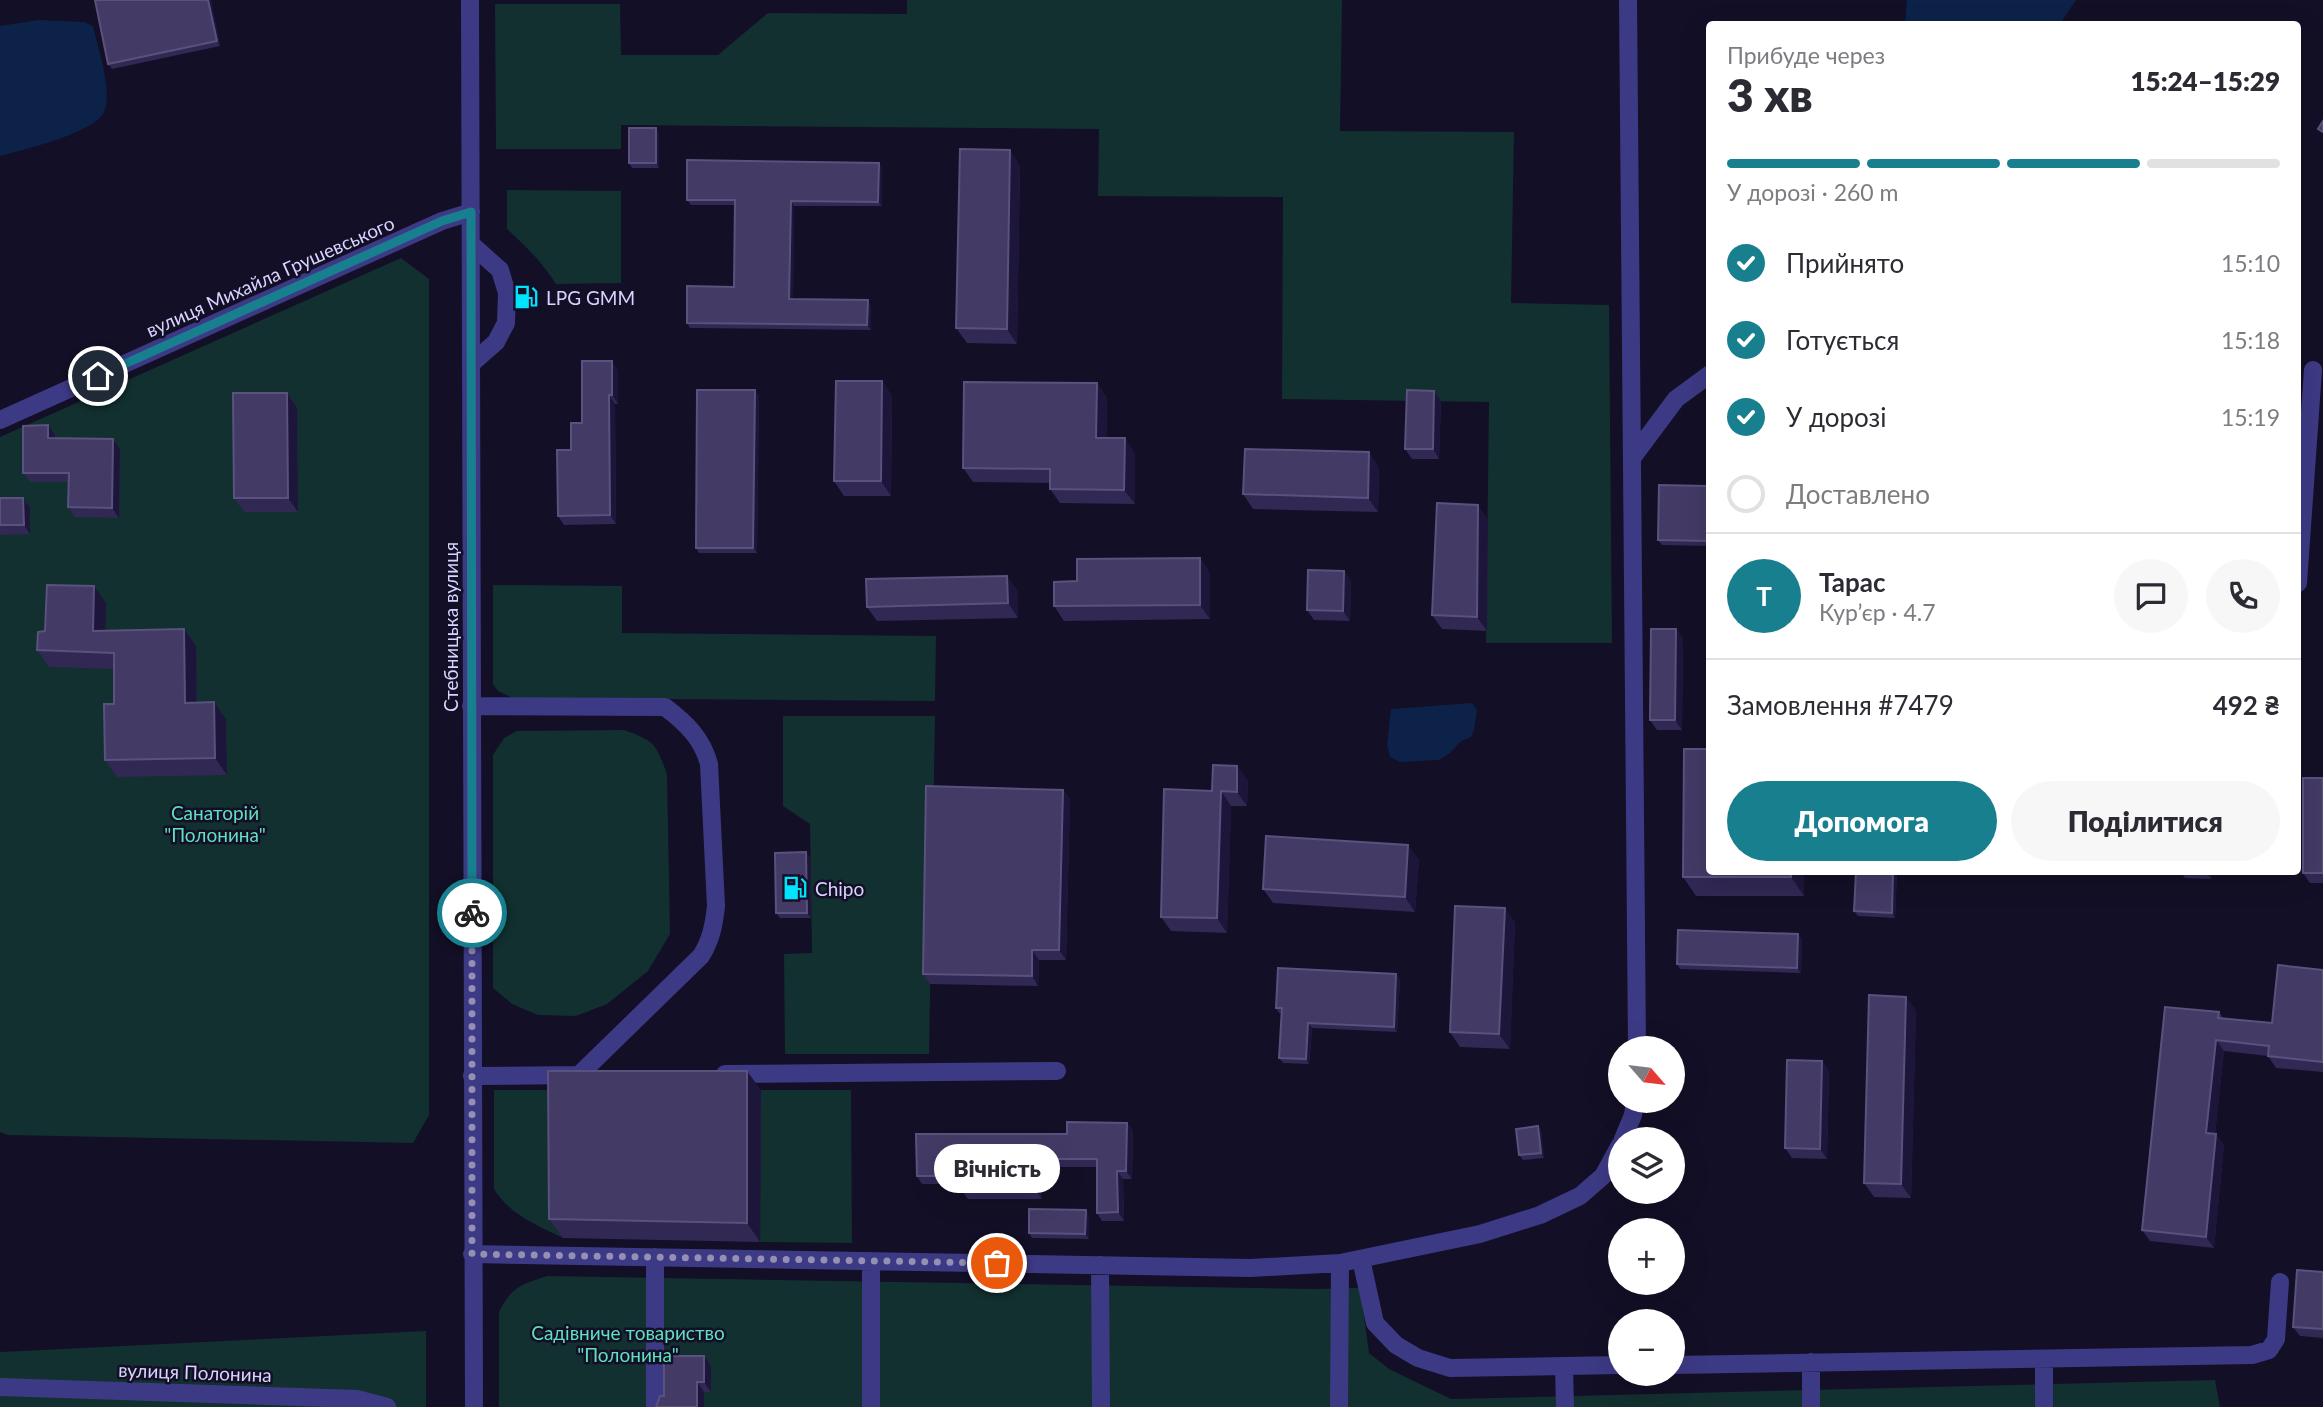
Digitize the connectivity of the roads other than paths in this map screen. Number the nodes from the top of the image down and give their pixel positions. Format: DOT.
graph roads {
  1 [pos="470,0"];
  2 [pos="1628,0"];
  3 [pos="471,212"];
  4 [pos="471,244"];
  5 [pos="471,364"];
  6 [pos="2311,370"];
  7 [pos="1706,377"];
  8 [pos="0,420"];
  9 [pos="1632,457"];
  10 [pos="2301,534"];
  11 [pos="471,706"];
  12 [pos="1637,1036"];
  13 [pos="1057,1071"];
  14 [pos="702,1074"];
  15 [pos="579,1075"];
  16 [pos="606,1075"];
  17 [pos="472,1076"];
  18 [pos="1608,1168"];
  19 [pos="472,1254"];
  20 [pos="1362,1259"];
  21 [pos="655,1262"];
  22 [pos="1340,1263"];
  23 [pos="871,1266"];
  24 [pos="1100,1270"];
  25 [pos="2280,1282"];
  26 [pos="2044,1359"];
  27 [pos="1811,1362"];
  28 [pos="1685,1364"];
  29 [pos="1608,1365"];
  30 [pos="1564,1366"];
  31 [pos="0,1387"];
  32 [pos="357,1403"];
  33 [pos="387,1407"];
  34 [pos="474,1407"];
  35 [pos="656,1407"];
  36 [pos="871,1407"];
  37 [pos="1101,1407"];
  38 [pos="1339,1407"];
  39 [pos="1565,1407"];
  40 [pos="1811,1407"];
  41 [pos="2044,1407"];
  1 -- 3 [label="street, Стебницька вулиця"];
  2 -- 9 [label="street"];
  3 -- 4 [label="street, Стебницька вулиця"];
  3 -- 8 [label="street, вулиця Михайла Грушевського"];
  4 -- 5 [label="street, Стебницька вулиця"];
  4 -- 5 [label="street"];
  5 -- 11 [label="street, Стебницька вулиця"];
  6 -- 10 [label="street"];
  7 -- 9 [label="street"];
  9 -- 12 [label="street"];
  11 -- 15 [label="street"];
  11 -- 17 [label="street, Стебницька вулиця"];
  13 -- 14 [label="street"];
  15 -- 16 [label="street"];
  15 -- 17 [label="street"];
  17 -- 19 [label="street, Стебницька вулиця"];
  18 -- 20 [label="street"];
  19 -- 21 [label="street"];
  19 -- 34 [label="street, Стебницька вулиця"];
  20 -- 22 [label="street"];
  20 -- 30 [label="street"];
  21 -- 23 [label="street"];
  21 -- 35 [label="street"];
  22 -- 24 [label="street"];
  22 -- 38 [label="street"];
  23 -- 24 [label="street"];
  23 -- 36 [label="street"];
  24 -- 37 [label="street"];
  25 -- 26 [label="street"];
  26 -- 27 [label="street"];
  26 -- 41 [label="street"];
  27 -- 28 [label="street"];
  27 -- 40 [label="street"];
  29 -- 30 [label="street"];
  30 -- 39 [label="street"];
  31 -- 32 [label="street, вулиця Полонина"];
  32 -- 33 [label="street, вулиця Полонина"];
}
